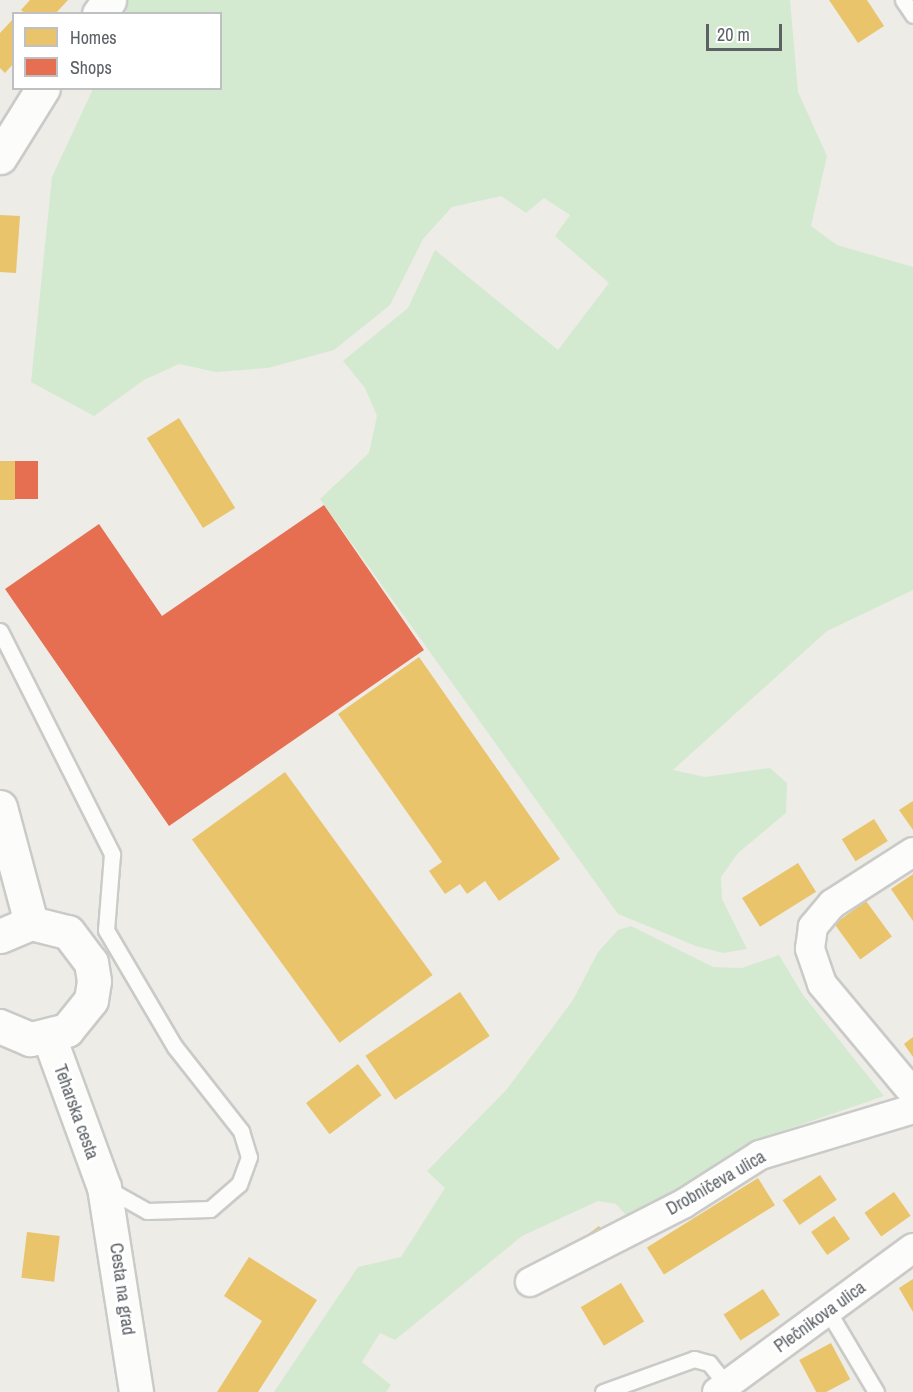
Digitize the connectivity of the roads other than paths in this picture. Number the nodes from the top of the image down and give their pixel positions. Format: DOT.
graph roads {
  1 [pos="42,90"];
  2 [pos="0,157"];
  3 [pos="0,631"];
  4 [pos="0,807"];
  5 [pos="913,852"];
  6 [pos="31,923"];
  7 [pos="0,936"];
  8 [pos="0,1026"];
  9 [pos="49,1037"];
  10 [pos="913,1093"];
  11 [pos="913,1108"];
  12 [pos="104,1187"];
  13 [pos="913,1248"];
  14 [pos="530,1282"];
  15 [pos="828,1311"];
  16 [pos="721,1388"];
  17 [pos="136,1392"];
  18 [pos="603,1392"];
  19 [pos="876,1392"];
  1 -- 2 [label="street"];
  3 -- 12 [label="lane"];
  4 -- 6 [label="street"];
  5 -- 10 [label="street"];
  6 -- 7 [label="street"];
  6 -- 9 [label="street"];
  8 -- 9 [label="street"];
  9 -- 12 [label="street, Teharska cesta"];
  11 -- 14 [label="street, Drobničeva ulica"];
  12 -- 17 [label="street, Cesta na grad"];
  13 -- 15 [label="street, Plečnikova ulica"];
  15 -- 16 [label="street, Plečnikova ulica"];
  15 -- 19 [label="lane"];
  16 -- 18 [label="lane, Plečnikova ulica"];
}
